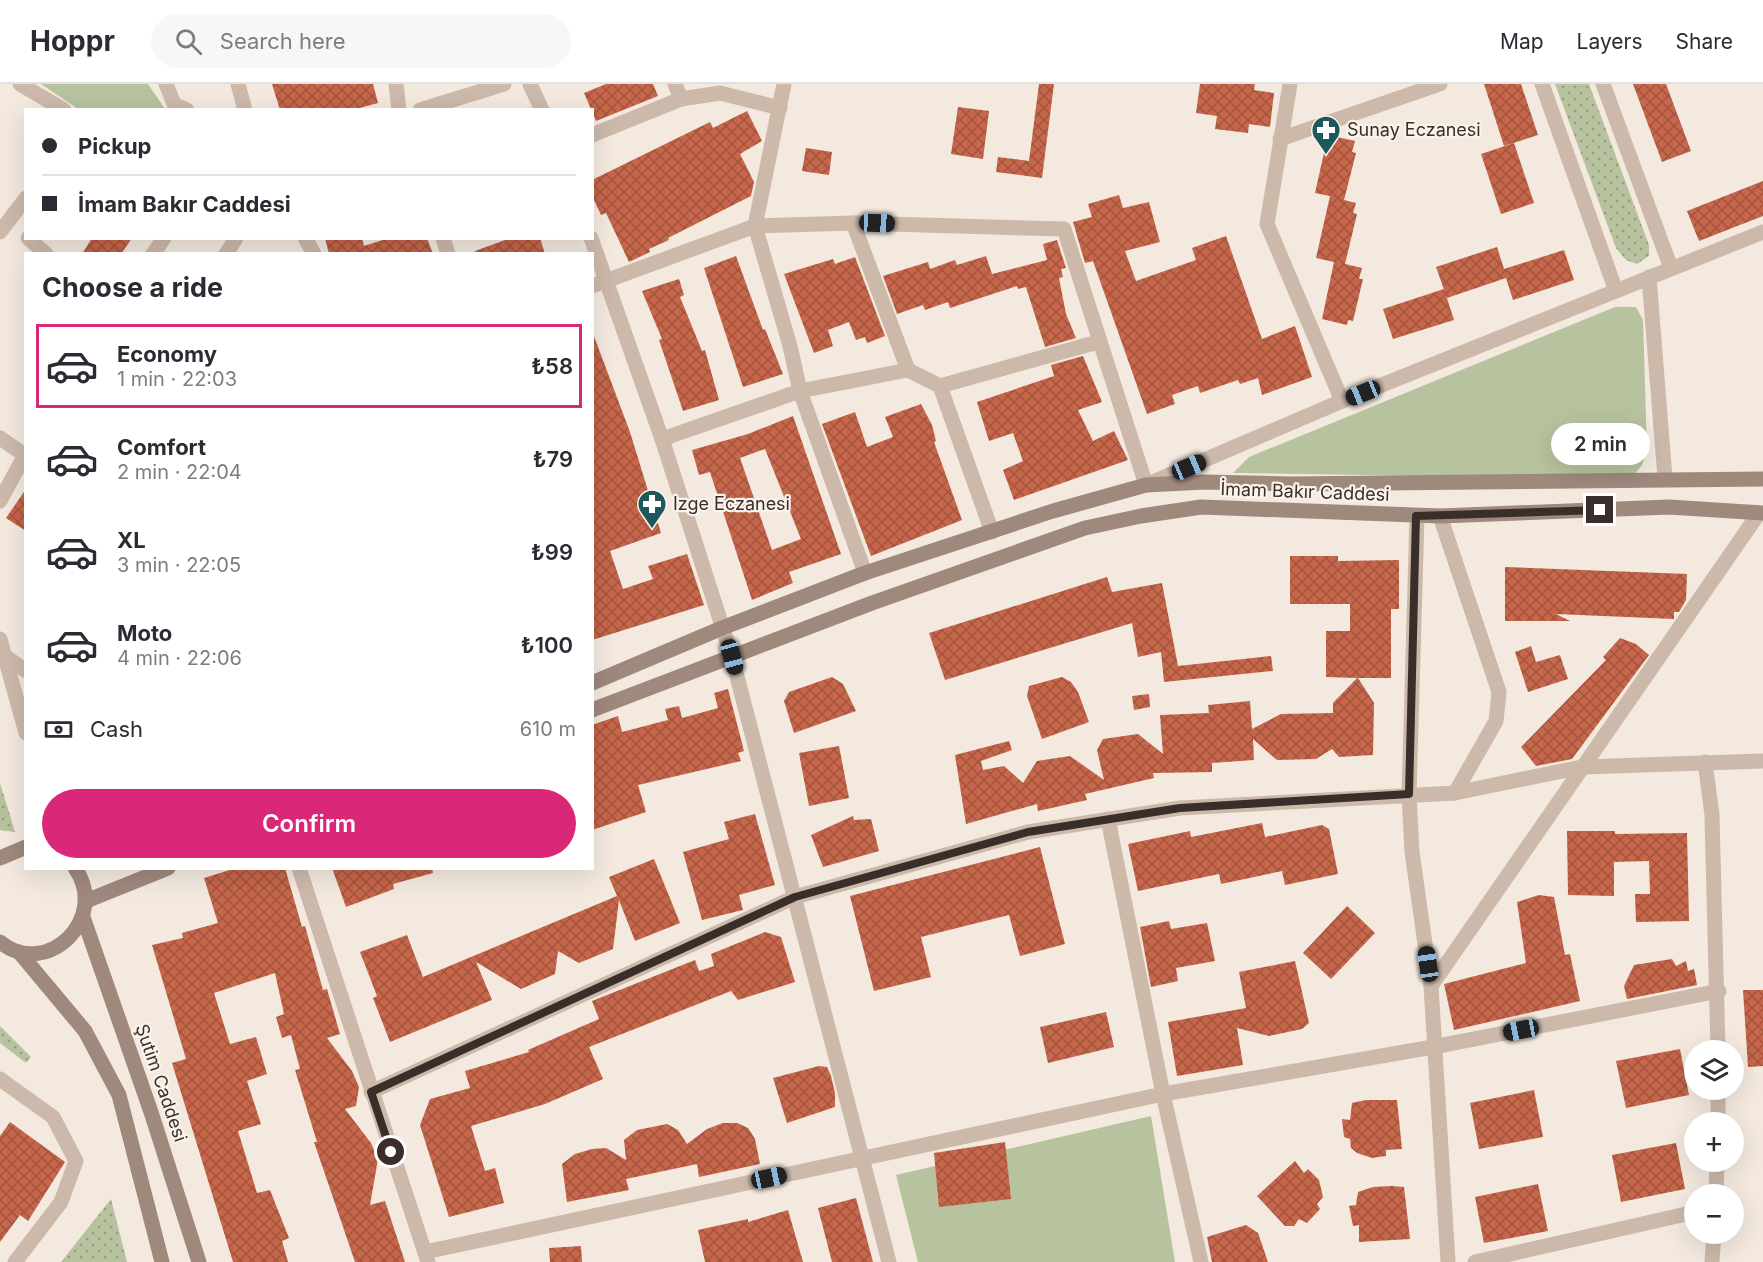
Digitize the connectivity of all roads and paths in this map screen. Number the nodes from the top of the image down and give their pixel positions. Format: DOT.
graph roads {
  1 [pos="20,84"];
  2 [pos="166,84"];
  3 [pos="238,84"];
  4 [pos="396,84"];
  5 [pos="504,84"];
  6 [pos="530,84"];
  7 [pos="675,84"];
  8 [pos="784,84"];
  9 [pos="1290,84"];
  10 [pos="1440,84"];
  11 [pos="1542,84"];
  12 [pos="1603,84"];
  13 [pos="681,99"];
  14 [pos="61,108"];
  15 [pos="183,108"];
  16 [pos="244,108"];
  17 [pos="399,108"];
  18 [pos="426,108"];
  19 [pos="541,108"];
  20 [pos="780,108"];
  21 [pos="594,134"];
  22 [pos="1280,140"];
  23 [pos="24,201"];
  24 [pos="853,223"];
  25 [pos="755,226"];
  26 [pos="4,227"];
  27 [pos="1763,232"];
  28 [pos="24,237"];
  29 [pos="29,240"];
  30 [pos="44,252"];
  31 [pos="594,255"];
  32 [pos="1671,268"];
  33 [pos="1650,277"];
  34 [pos="599,284"];
  35 [pos="1616,291"];
  36 [pos="1098,342"];
  37 [pos="908,370"];
  38 [pos="940,386"];
  39 [pos="800,391"];
  40 [pos="1342,401"];
  41 [pos="0,438"];
  42 [pos="662,439"];
  43 [pos="24,454"];
  44 [pos="24,457"];
  45 [pos="1665,478"];
  46 [pos="1763,479"];
  47 [pos="1146,485"];
  48 [pos="0,501"];
  49 [pos="1761,513"];
  50 [pos="1416,516"];
  51 [pos="1440,516"];
  52 [pos="992,532"];
  53 [pos="865,573"];
  54 [pos="722,628"];
  55 [pos="0,639"];
  56 [pos="5,656"];
  57 [pos="732,657"];
  58 [pos="24,670"];
  59 [pos="594,680"];
  60 [pos="594,709"];
  61 [pos="24,726"];
  62 [pos="1763,761"];
  63 [pos="1705,762"];
  64 [pos="1582,767"];
  65 [pos="1455,793"];
  66 [pos="1409,794"];
  67 [pos="1108,819"];
  68 [pos="24,848"];
  69 [pos="0,858"];
  70 [pos="76,870"];
  71 [pos="163,870"];
  72 [pos="300,870"];
  73 [pos="795,897"];
  74 [pos="86,901"];
  75 [pos="83,917"];
  76 [pos="0,942"];
  77 [pos="19,951"];
  78 [pos="1431,986"];
  79 [pos="1719,991"];
  80 [pos="1718,1040"];
  81 [pos="1433,1047"];
  82 [pos="0,1078"];
  83 [pos="371,1092"];
  84 [pos="1163,1094"];
  85 [pos="861,1158"];
  86 [pos="1684,1214"];
  87 [pos="1713,1244"];
  88 [pos="426,1257"];
  89 [pos="15,1262"];
  90 [pos="162,1262"];
  91 [pos="200,1262"];
  92 [pos="889,1262"];
  93 [pos="1200,1262"];
  94 [pos="1448,1262"];
  95 [pos="1475,1262"];
  96 [pos="1712,1262"];
  1 -- 14 [label="street"];
  2 -- 15 [label="street"];
  3 -- 16 [label="street"];
  4 -- 17 [label="street"];
  5 -- 18 [label="street"];
  6 -- 19 [label="street"];
  7 -- 13 [label="street"];
  8 -- 20 [label="street"];
  9 -- 22 [label="street"];
  10 -- 22 [label="street"];
  11 -- 35 [label="street"];
  12 -- 32 [label="street"];
  13 -- 20 [label="street"];
  13 -- 21 [label="street"];
  20 -- 25 [label="street"];
  22 -- 40 [label="street"];
  23 -- 26 [label="street"];
  24 -- 25 [label="street"];
  24 -- 36 [label="street"];
  24 -- 37 [label="street"];
  25 -- 34 [label="street"];
  25 -- 39 [label="street"];
  26 -- 28 [label="street"];
  27 -- 32 [label="street"];
  29 -- 30 [label="street"];
  31 -- 34 [label="street"];
  32 -- 33 [label="street"];
  33 -- 35 [label="street"];
  33 -- 45 [label="street"];
  34 -- 42 [label="street"];
  35 -- 40 [label="street"];
  36 -- 38 [label="street"];
  36 -- 47 [label="street"];
  37 -- 38 [label="street"];
  37 -- 39 [label="street"];
  38 -- 52 [label="street"];
  39 -- 42 [label="street"];
  39 -- 53 [label="street"];
  40 -- 47 [label="street"];
  41 -- 43 [label="street"];
  42 -- 54 [label="street"];
  44 -- 48 [label="street"];
  45 -- 46 [label="main road"];
  45 -- 47 [label="main road"];
  47 -- 52 [label="main road"];
  49 -- 51 [label="main road, İmam Bakır Caddesi"];
  49 -- 64 [label="street"];
  50 -- 51 [label="main road, İmam Bakır Caddesi"];
  50 -- 57 [label="main road, İmam Bakır Caddesi"];
  50 -- 66 [label="street"];
  51 -- 65 [label="street"];
  52 -- 53 [label="main road"];
  53 -- 54 [label="main road"];
  54 -- 57 [label="street"];
  54 -- 59 [label="main road"];
  55 -- 56 [label="street"];
  56 -- 58 [label="street"];
  56 -- 61 [label="street"];
  57 -- 60 [label="main road, İmam Bakır Caddesi"];
  57 -- 73 [label="street"];
  62 -- 63 [label="street"];
  63 -- 64 [label="street"];
  63 -- 79 [label="street"];
  64 -- 65 [label="street"];
  64 -- 78 [label="street"];
  65 -- 66 [label="street"];
  66 -- 67 [label="street"];
  66 -- 78 [label="street"];
  67 -- 73 [label="street"];
  67 -- 84 [label="street"];
  68 -- 69 [label="main road"];
  70 -- 74 [label="main road"];
  71 -- 74 [label="main road"];
  72 -- 83 [label="street"];
  73 -- 83 [label="street"];
  73 -- 85 [label="street"];
  74 -- 75 [label="main road"];
  75 -- 77 [label="main road"];
  75 -- 91 [label="main road, Şutim Caddesi"];
  76 -- 77 [label="main road"];
  77 -- 90 [label="main road"];
  78 -- 81 [label="street"];
  79 -- 80 [label="street"];
  79 -- 81 [label="street"];
  81 -- 84 [label="street"];
  81 -- 94 [label="street"];
  82 -- 89 [label="street"];
  83 -- 88 [label="street"];
  84 -- 85 [label="street"];
  84 -- 93 [label="street"];
  85 -- 88 [label="street"];
  85 -- 92 [label="street"];
  86 -- 95 [label="street"];
  87 -- 96 [label="street"];
}
